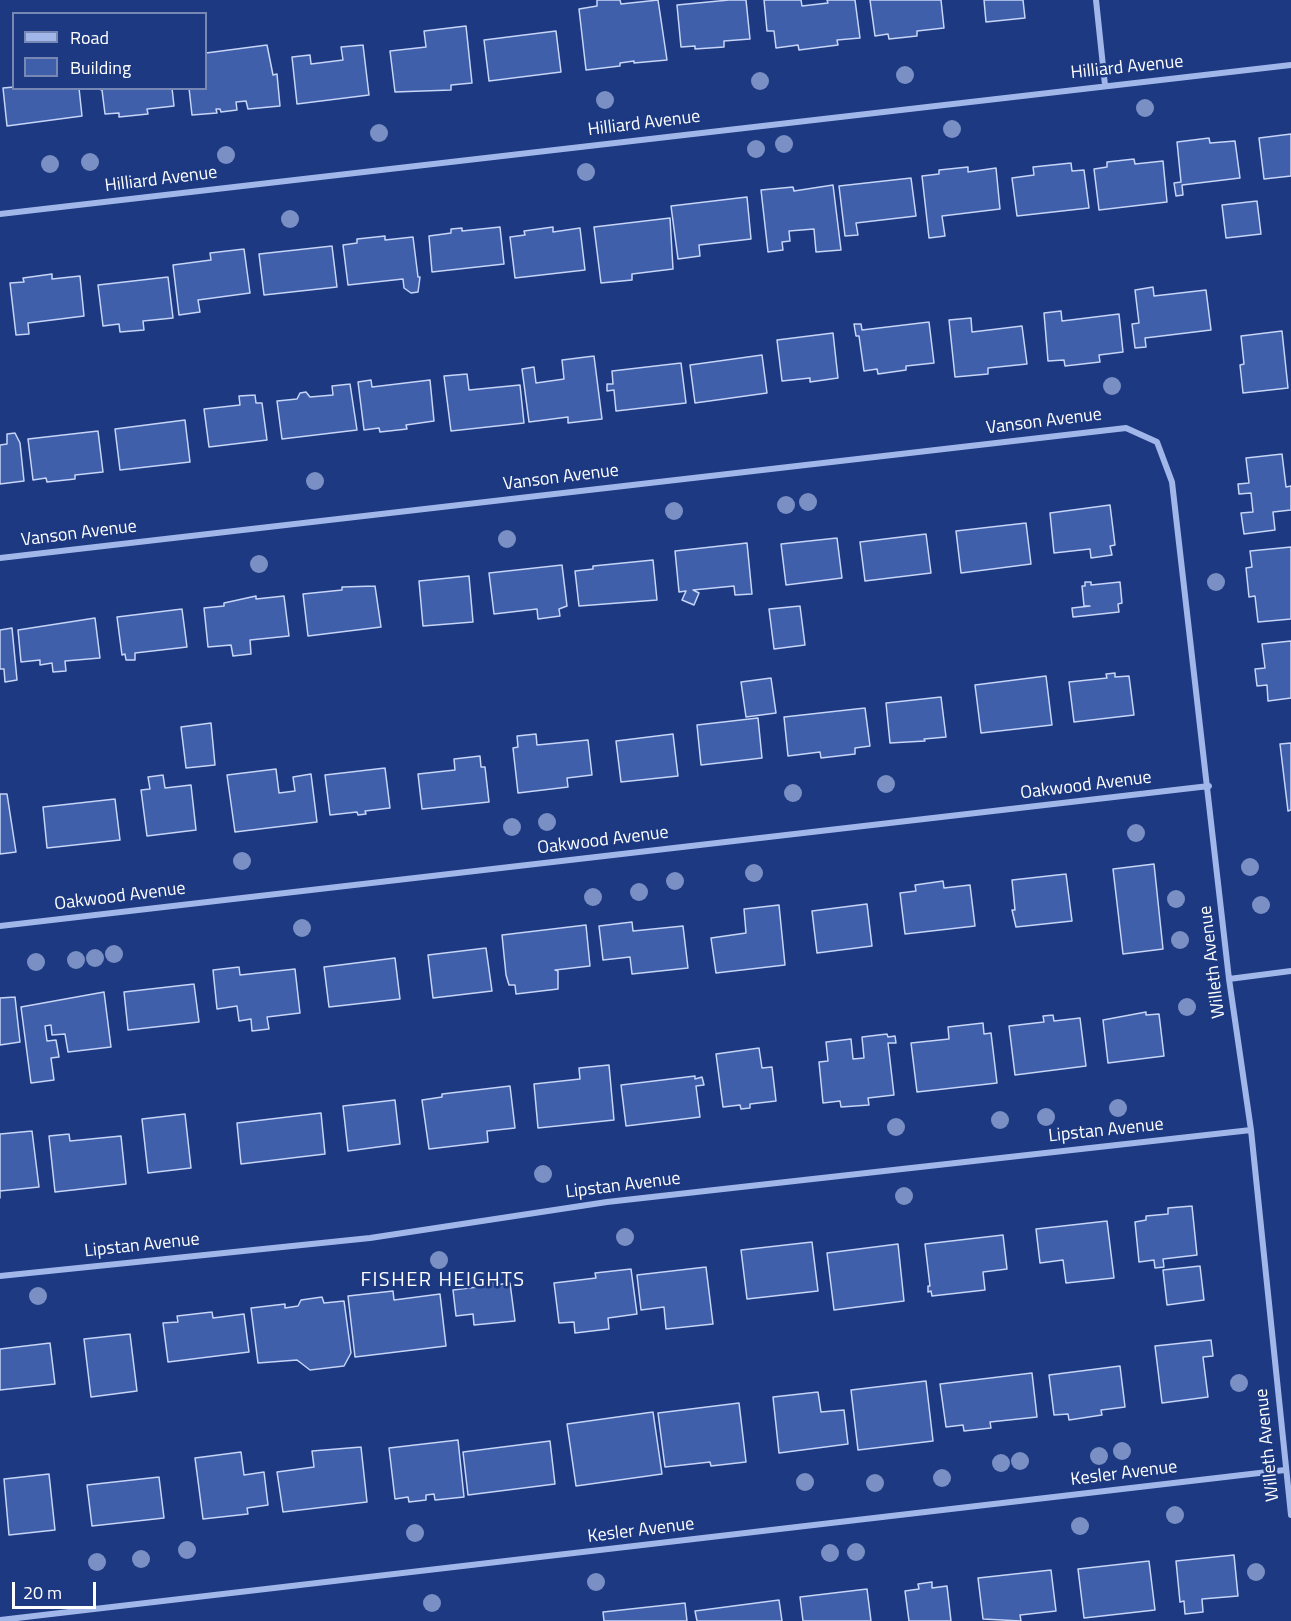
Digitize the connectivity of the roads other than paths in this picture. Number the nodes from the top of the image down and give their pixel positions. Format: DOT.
graph roads {
  1 [pos="1096,0"];
  2 [pos="1291,65"];
  3 [pos="1105,85"];
  4 [pos="0,214"];
  5 [pos="1126,428"];
  6 [pos="0,558"];
  7 [pos="1209,786"];
  8 [pos="0,926"];
  9 [pos="1291,971"];
  10 [pos="1229,979"];
  11 [pos="1251,1130"];
  12 [pos="0,1275"];
  13 [pos="1286,1470"];
  14 [pos="1291,1515"];
  15 [pos="0,1620"];
  1 -- 3 [label="street"];
  2 -- 3 [label="street, Hilliard Avenue"];
  3 -- 4 [label="street, Hilliard Avenue"];
  5 -- 6 [label="street, Vanson Avenue"];
  5 -- 7 [label="street, Willeth Avenue"];
  7 -- 8 [label="street, Oakwood Avenue"];
  7 -- 10 [label="street, Willeth Avenue"];
  9 -- 10 [label="street"];
  10 -- 11 [label="street, Willeth Avenue"];
  11 -- 12 [label="street, Lipstan Avenue"];
  11 -- 13 [label="street, Willeth Avenue"];
  13 -- 14 [label="street, Willeth Avenue"];
  13 -- 15 [label="street, Kesler Avenue"];
}
